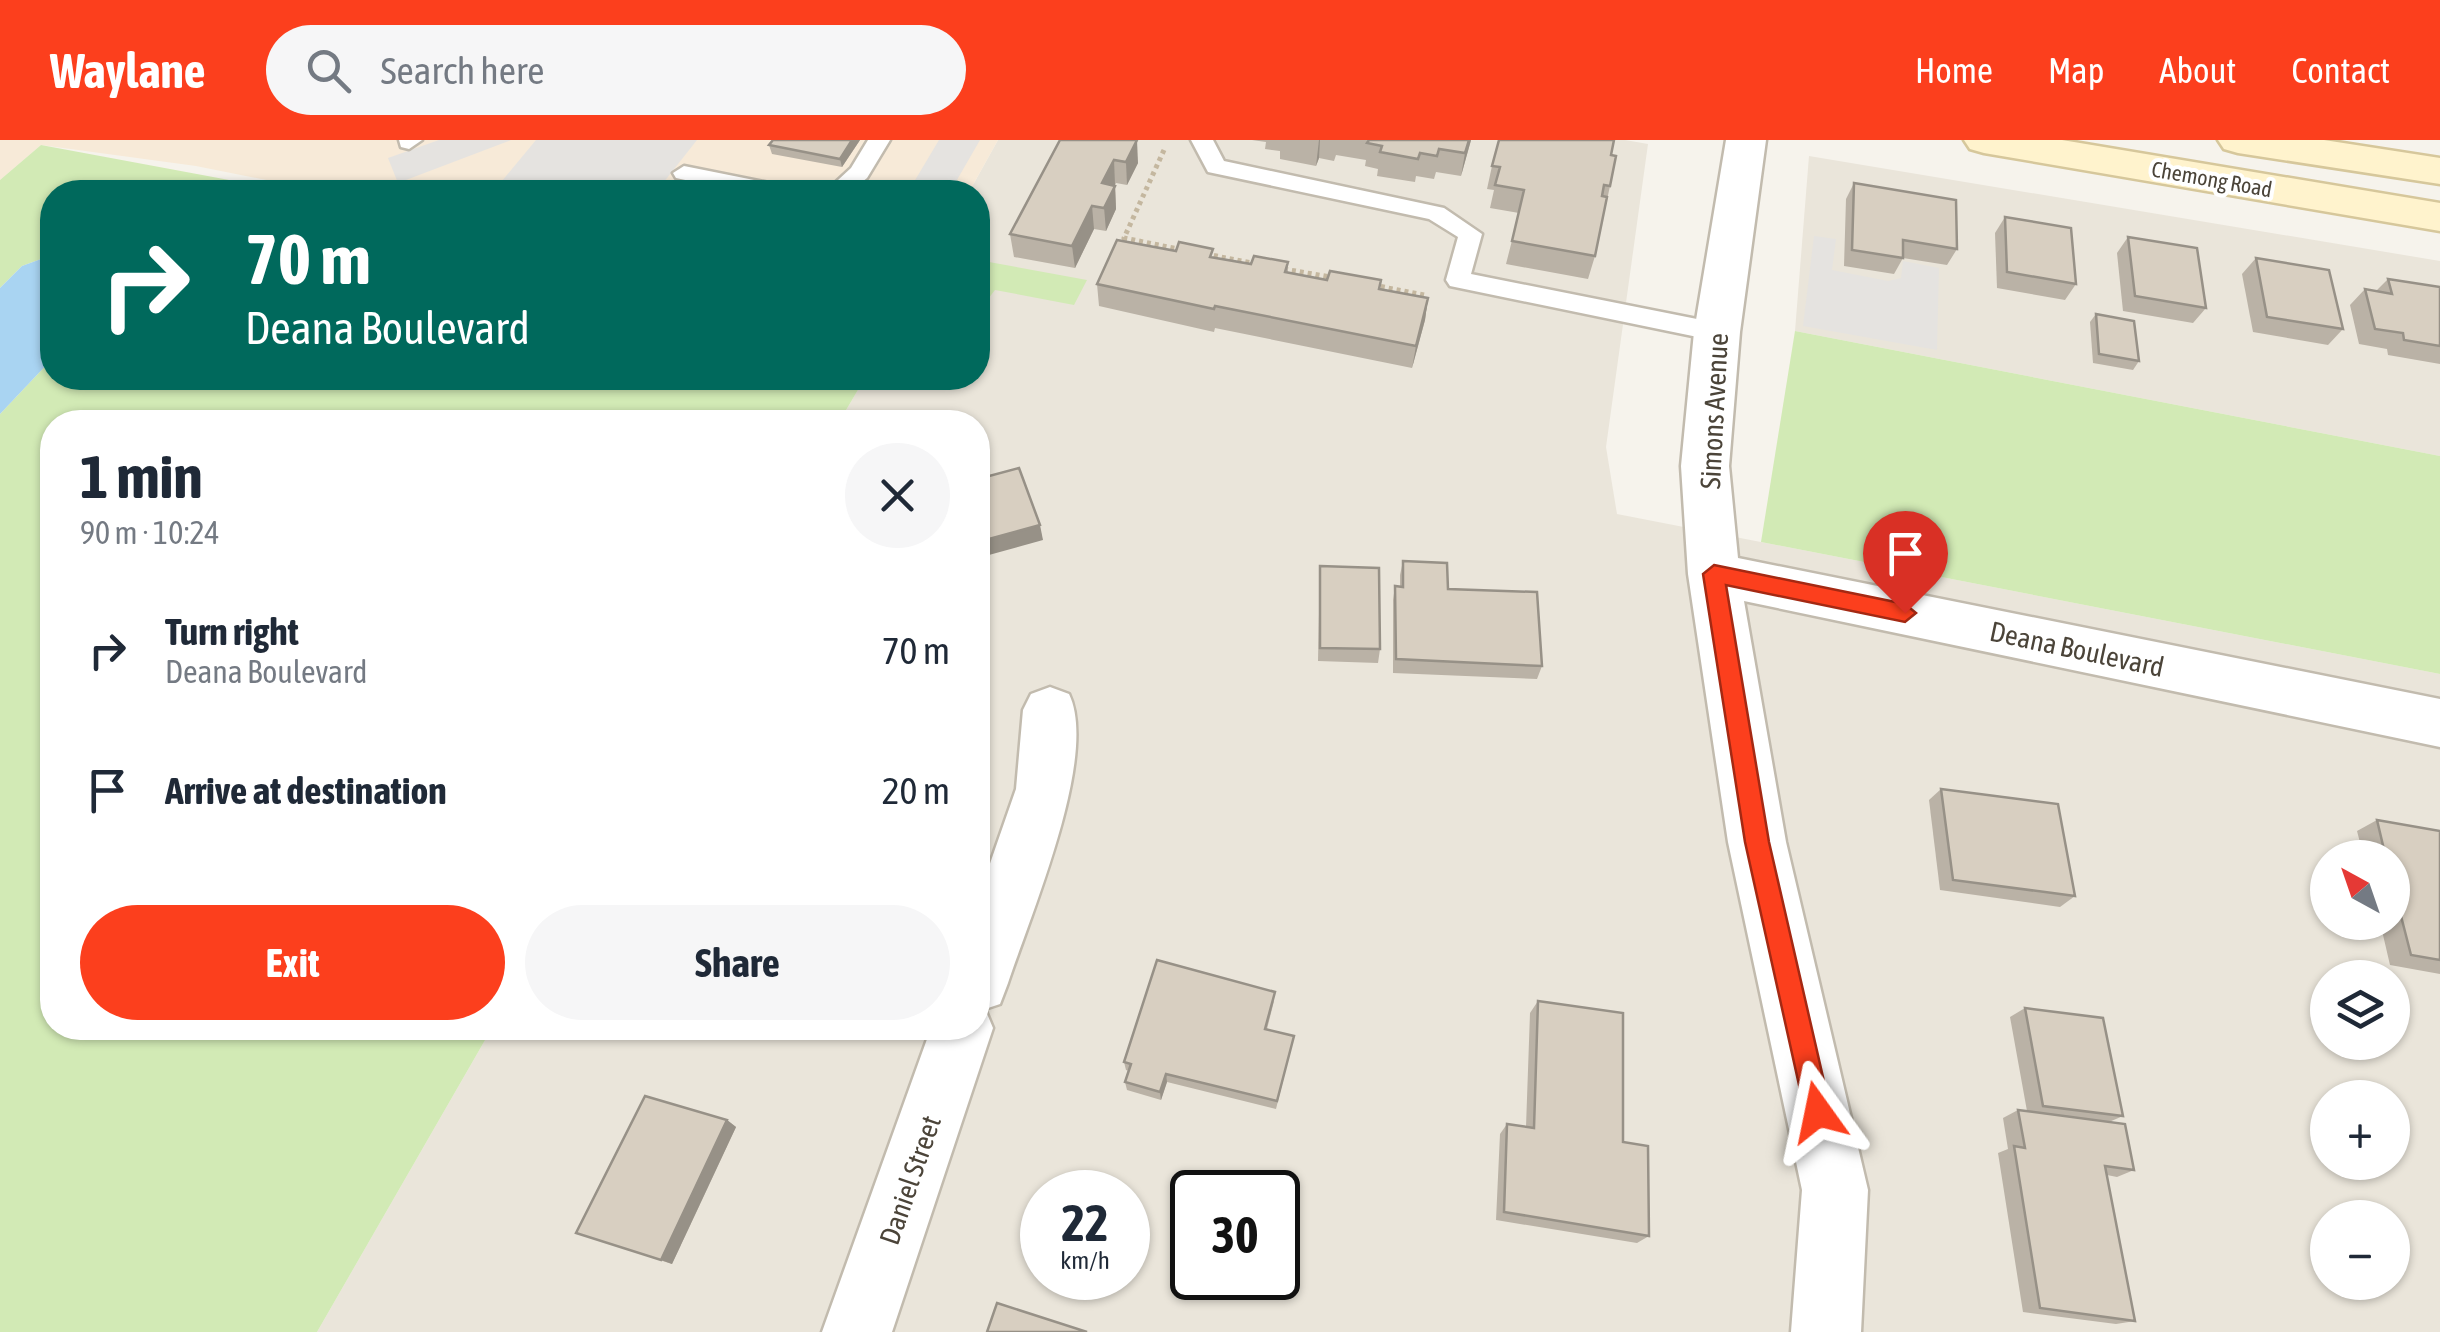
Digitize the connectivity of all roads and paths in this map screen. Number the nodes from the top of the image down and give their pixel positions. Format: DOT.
graph roads {
  1 [pos="879,140"];
  2 [pos="1169,140"];
  3 [pos="1202,140"];
  4 [pos="1746,140"];
  5 [pos="1984,140"];
  6 [pos="2238,140"];
  7 [pos="2440,171"];
  8 [pos="684,173"];
  9 [pos="717,180"];
  10 [pos="851,180"];
  11 [pos="2440,217"];
  12 [pos="1265,265"];
  13 [pos="1284,268"];
  14 [pos="1340,279"];
  15 [pos="1458,280"];
  16 [pos="1359,283"];
  17 [pos="1717,332"];
  18 [pos="1714,574"];
  19 [pos="1050,710"];
  20 [pos="2440,723"];
  21 [pos="990,948"];
  22 [pos="958,1040"];
  23 [pos="857,1332"];
  24 [pos="1826,1332"];
  1 -- 10 [label="lane"];
  2 -- 12 [label="path"];
  3 -- 15 [label="lane"];
  4 -- 17 [label="street, Simons Avenue"];
  5 -- 11 [label="main road, Chemong Road"];
  6 -- 7 [label="main road, Chemong Road"];
  8 -- 9 [label="lane"];
  13 -- 14 [label="path"];
  15 -- 16 [label="path"];
  15 -- 17 [label="lane"];
  17 -- 18 [label="street, Simons Avenue"];
  18 -- 20 [label="street, Deana Boulevard"];
  18 -- 24 [label="street, Simons Avenue"];
  19 -- 21 [label="street"];
  22 -- 23 [label="street, Daniel Street"];
}
